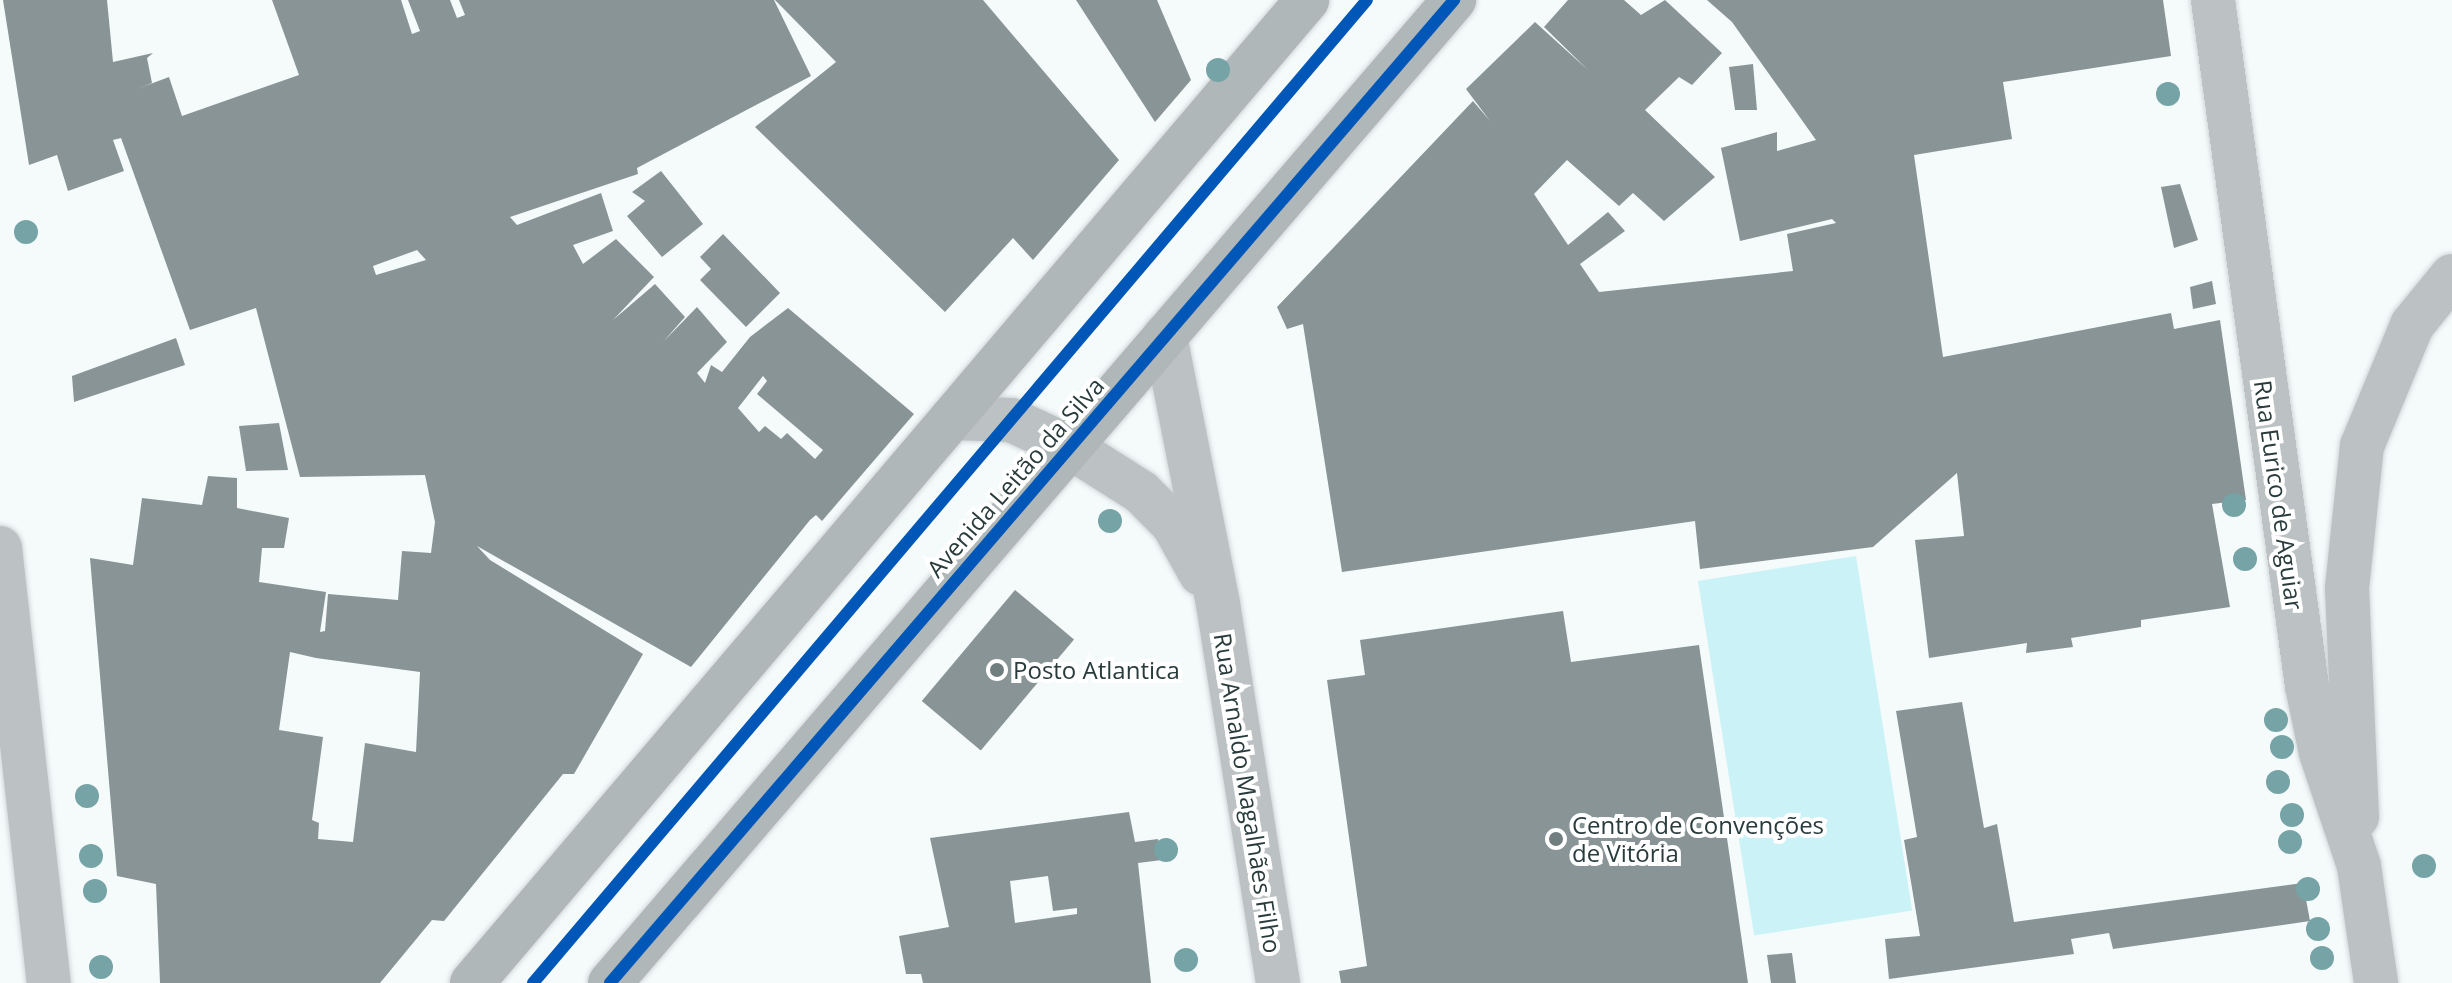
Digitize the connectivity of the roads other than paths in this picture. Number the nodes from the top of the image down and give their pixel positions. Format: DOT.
graph roads {
  1 [pos="1307,0"];
  2 [pos="1454,0"];
  3 [pos="2213,0"];
  4 [pos="2452,276"];
  5 [pos="1165,336"];
  6 [pos="952,418"];
  7 [pos="1070,447"];
  8 [pos="0,548"];
  9 [pos="1218,604"];
  10 [pos="2359,866"];
  11 [pos="49,983"];
  12 [pos="472,983"];
  13 [pos="610,983"];
  14 [pos="1278,983"];
  15 [pos="2376,983"];
  1 -- 6 [label="street"];
  2 -- 5 [label="street, Avenida Leitão da Silva"];
  3 -- 10 [label="street, Rua Eurico de Aguiar"];
  4 -- 10 [label="street"];
  5 -- 7 [label="street, Avenida Leitão da Silva"];
  5 -- 9 [label="street, Rua Arnaldo Magalhães Filho"];
  6 -- 7 [label="street, Rua Arnaldo Magalhães Filho"];
  6 -- 12 [label="street"];
  7 -- 9 [label="street, Rua Arnaldo Magalhães Filho"];
  7 -- 13 [label="street, Avenida Leitão da Silva"];
  8 -- 11 [label="street"];
  9 -- 14 [label="street, Rua Arnaldo Magalhães Filho"];
  10 -- 15 [label="street, Rua Eurico de Aguiar"];
}
